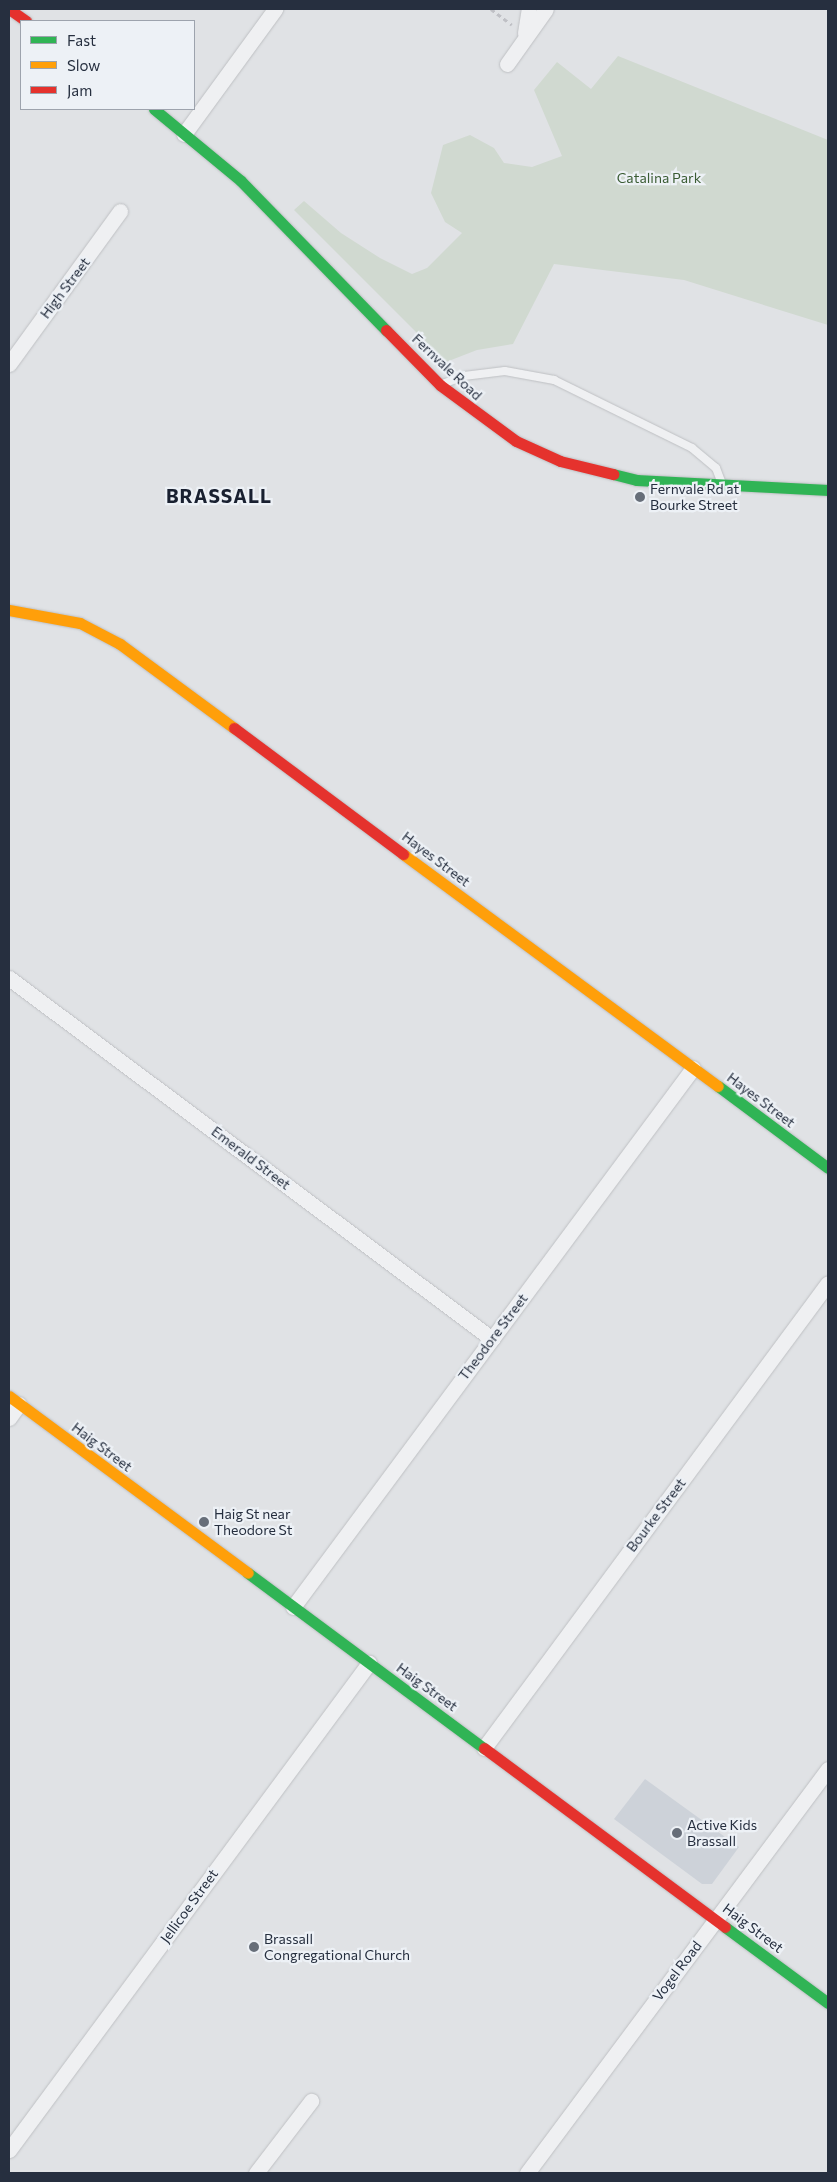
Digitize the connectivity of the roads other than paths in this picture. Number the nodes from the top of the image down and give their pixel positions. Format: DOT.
graph roads {
  1 [pos="9,9"];
  2 [pos="275,9"];
  3 [pos="529,9"];
  4 [pos="546,9"];
  5 [pos="25,20"];
  6 [pos="525,33"];
  7 [pos="506,64"];
  8 [pos="155,110"];
  9 [pos="184,134"];
  10 [pos="120,211"];
  11 [pos="9,364"];
  12 [pos="440,385"];
  13 [pos="723,487"];
  14 [pos="828,490"];
  15 [pos="9,610"];
  16 [pos="9,978"];
  17 [pos="693,1068"];
  18 [pos="828,1168"];
  19 [pos="828,1283"];
  20 [pos="492,1339"];
  21 [pos="14,1400"];
  22 [pos="9,1418"];
  23 [pos="293,1607"];
  24 [pos="369,1663"];
  25 [pos="484,1748"];
  26 [pos="828,1769"];
  27 [pos="716,1919"];
  28 [pos="828,2002"];
  29 [pos="311,2101"];
  30 [pos="9,2150"];
  31 [pos="256,2173"];
  32 [pos="527,2173"];
  1 -- 5 [label="street"];
  2 -- 9 [label="street"];
  3 -- 6 [label="street"];
  4 -- 6 [label="street"];
  6 -- 7 [label="street"];
  8 -- 9 [label="street, Fernvale Road"];
  9 -- 12 [label="street, Fernvale Road"];
  10 -- 11 [label="street, High Street"];
  12 -- 13 [label="street, Fernvale Road"];
  12 -- 13 [label="lane"];
  13 -- 14 [label="street, Fernvale Road"];
  15 -- 17 [label="street, Hayes Street"];
  16 -- 20 [label="street, Emerald Street"];
  17 -- 18 [label="street, Hayes Street"];
  17 -- 20 [label="street, Theodore Street"];
  19 -- 25 [label="street, Bourke Street"];
  20 -- 23 [label="street, Theodore Street"];
  21 -- 22 [label="street"];
  21 -- 23 [label="street, Haig Street"];
  23 -- 24 [label="street, Haig Street"];
  24 -- 25 [label="street, Haig Street"];
  24 -- 30 [label="street, Jellicoe Street"];
  25 -- 27 [label="street, Haig Street"];
  26 -- 27 [label="street, Vogel Road"];
  27 -- 28 [label="street, Haig Street"];
  27 -- 32 [label="street, Vogel Road"];
  29 -- 31 [label="street"];
}
